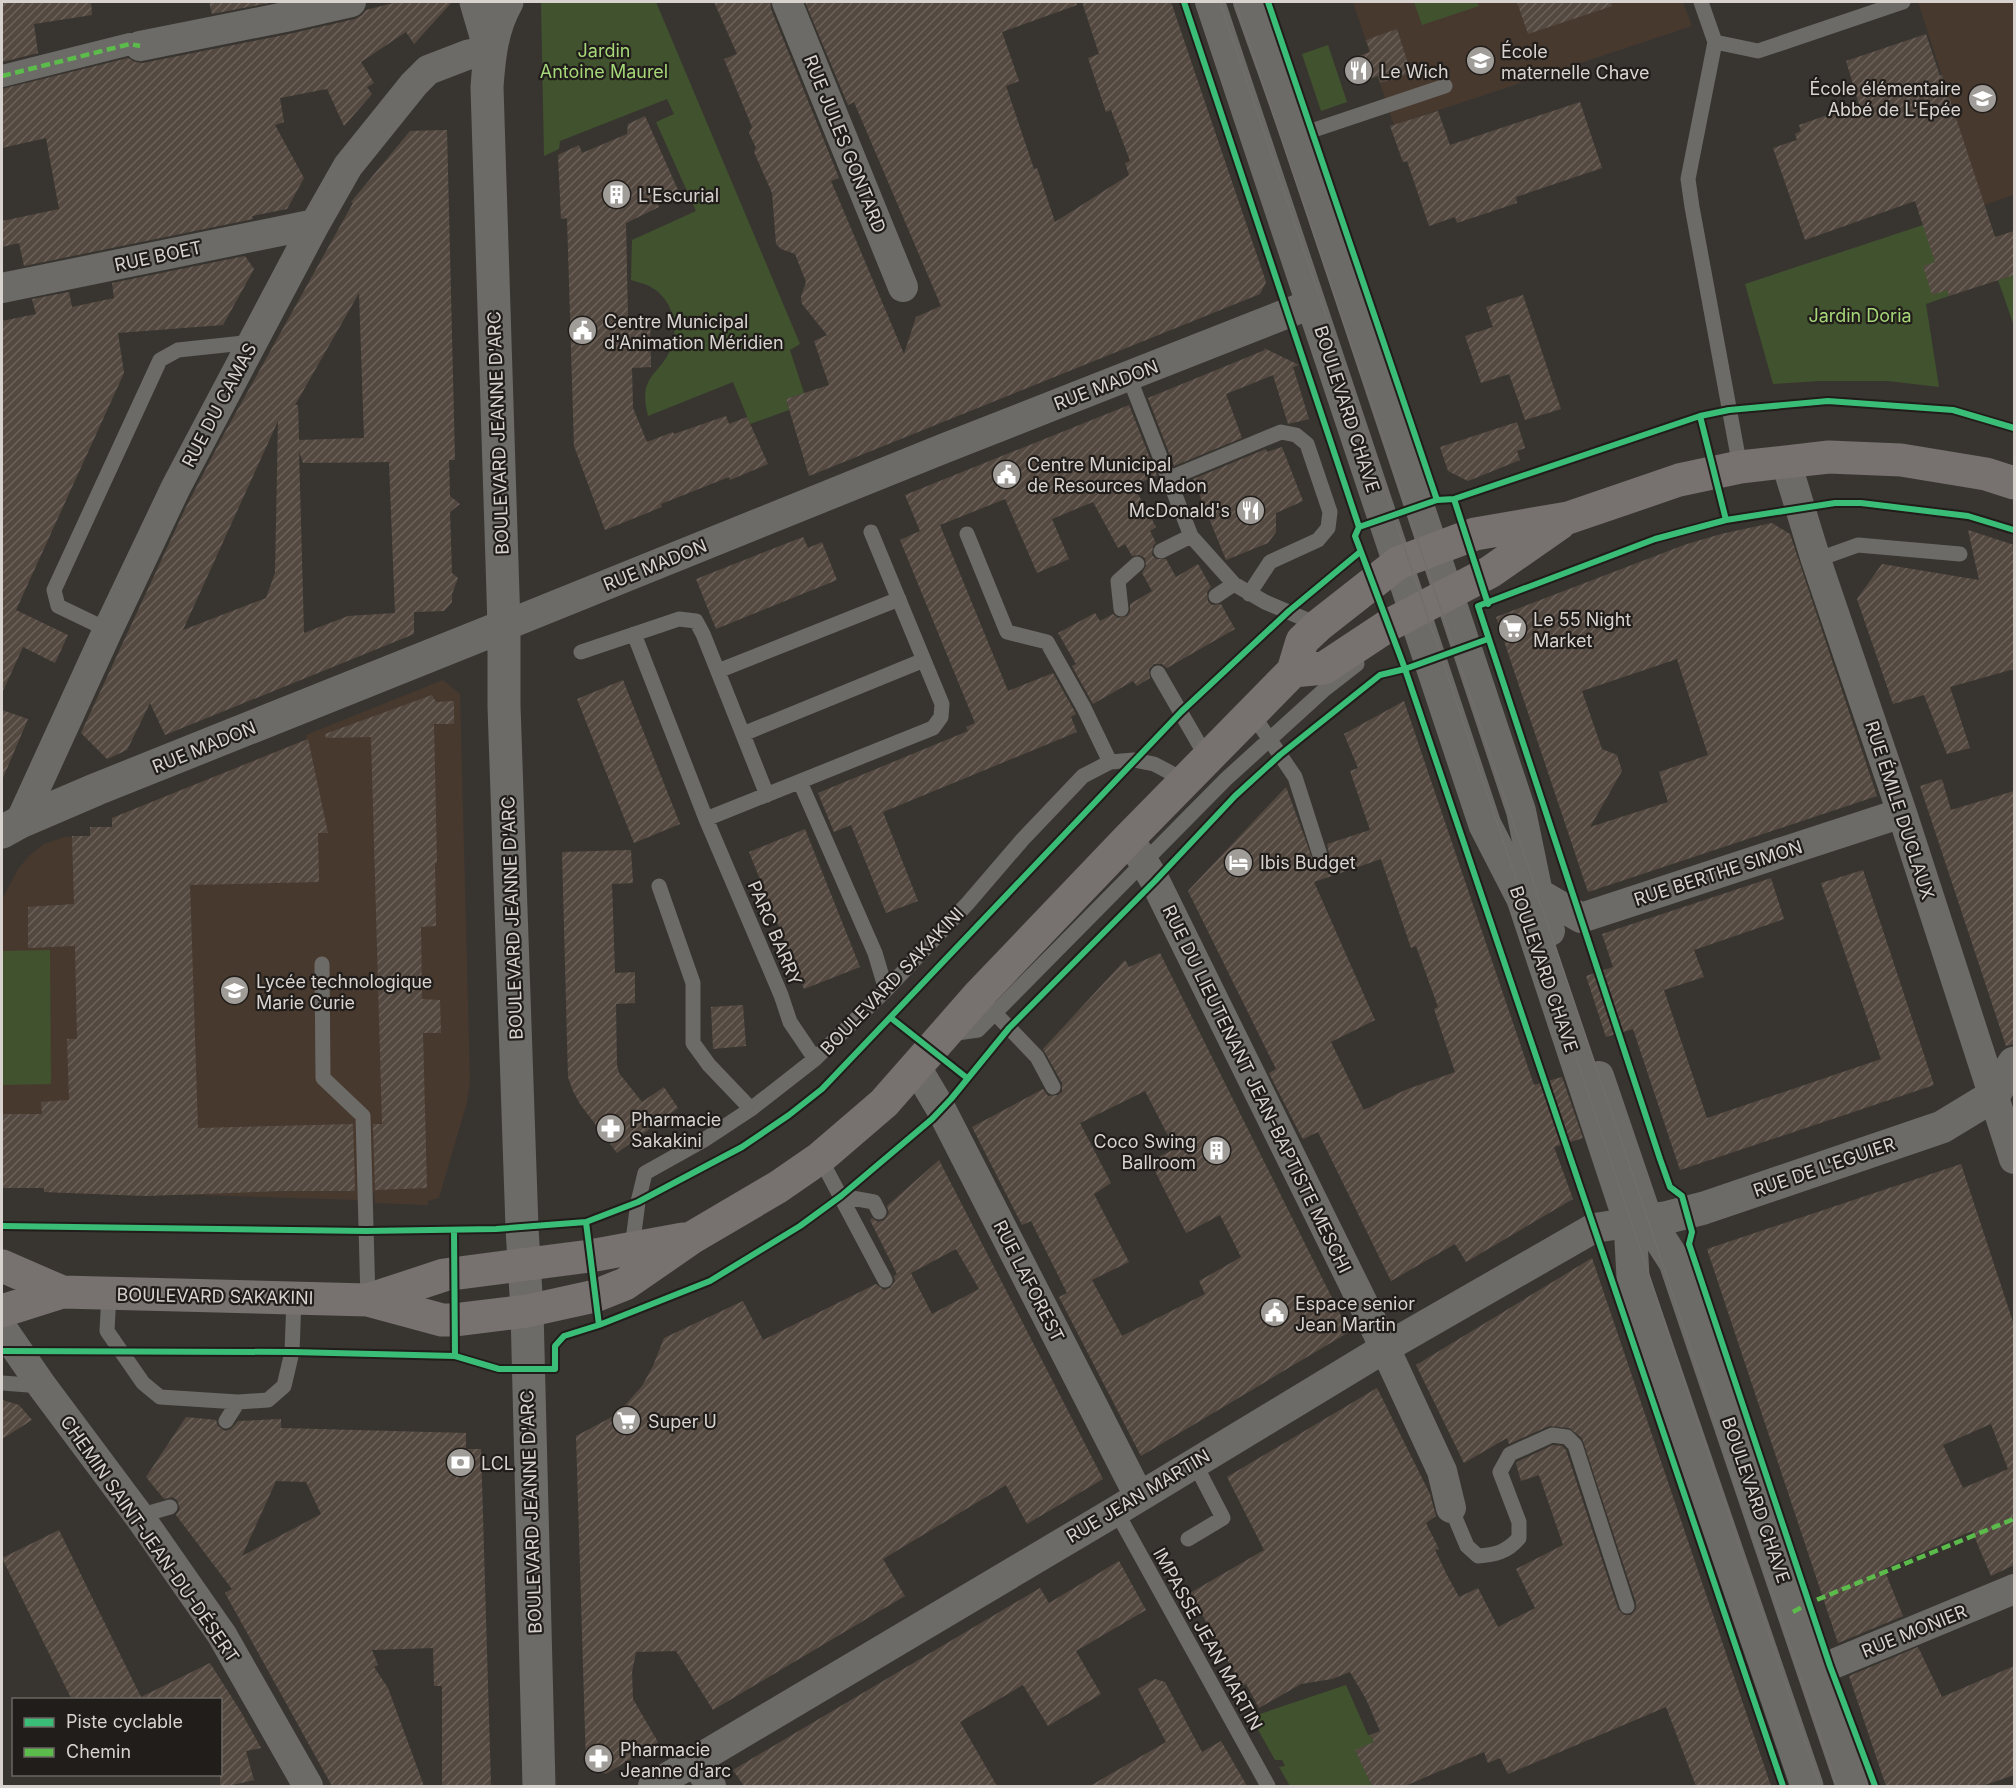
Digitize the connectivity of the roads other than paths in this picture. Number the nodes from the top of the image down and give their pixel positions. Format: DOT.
graph roads {
  1 [pos="351,2"];
  2 [pos="476,2"];
  3 [pos="507,2"];
  4 [pos="787,2"];
  5 [pos="1210,2"];
  6 [pos="1248,2"];
  7 [pos="1701,2"];
  8 [pos="1903,2"];
  9 [pos="319,5"];
  10 [pos="1715,42"];
  11 [pos="140,46"];
  12 [pos="490,50"];
  13 [pos="2,76"];
  14 [pos="1445,86"];
  15 [pos="1296,136"];
  16 [pos="315,224"];
  17 [pos="903,287"];
  18 [pos="2,288"];
  19 [pos="1311,304"];
  20 [pos="253,342"];
  21 [pos="1129,376"];
  22 [pos="1785,462"];
  23 [pos="1740,467"];
  24 [pos="1168,479"];
  25 [pos="2014,483"];
  26 [pos="1568,518"];
  27 [pos="872,532"];
  28 [pos="967,534"];
  29 [pos="1191,536"];
  30 [pos="1435,550"];
  31 [pos="1161,551"];
  32 [pos="1960,554"];
  33 [pos="1816,560"];
  34 [pos="1398,563"];
  35 [pos="1137,564"];
  36 [pos="1234,584"];
  37 [pos="1449,593"];
  38 [pos="1249,594"];
  39 [pos="1216,596"];
  40 [pos="899,599"];
  41 [pos="1121,609"];
  42 [pos="1408,615"];
  43 [pos="1319,625"];
  44 [pos="504,626"];
  45 [pos="108,630"];
  46 [pos="634,634"];
  47 [pos="581,652"];
  48 [pos="924,660"];
  49 [pos="718,671"];
  50 [pos="1293,672"];
  51 [pos="1158,673"];
  52 [pos="1251,712"];
  53 [pos="743,734"];
  54 [pos="1269,739"];
  55 [pos="1110,762"];
  56 [pos="1196,769"];
  57 [pos="800,782"];
  58 [pos="767,795"];
  59 [pos="1902,813"];
  60 [pos="706,819"];
  61 [pos="11,827"];
  62 [pos="1137,851"];
  63 [pos="1320,855"];
  64 [pos="659,886"];
  65 [pos="1538,893"];
  66 [pos="322,964"];
  67 [pos="886,990"];
  68 [pos="987,1005"];
  69 [pos="815,1059"];
  70 [pos="2014,1063"];
  71 [pos="915,1067"];
  72 [pos="1053,1087"];
  73 [pos="1993,1096"];
  74 [pos="751,1109"];
  75 [pos="820,1158"];
  76 [pos="2014,1159"];
  77 [pos="841,1196"];
  78 [pos="879,1212"];
  79 [pos="1639,1221"];
  80 [pos="693,1237"];
  81 [pos="632,1248"];
  82 [pos="524,1265"];
  83 [pos="2,1266"];
  84 [pos="885,1280"];
  85 [pos="62,1292"];
  86 [pos="109,1293"];
  87 [pos="294,1298"];
  88 [pos="368,1300"];
  89 [pos="2,1311"];
  90 [pos="527,1311"];
  91 [pos="2,1328"];
  92 [pos="1385,1348"];
  93 [pos="2,1383"];
  94 [pos="42,1386"];
  95 [pos="238,1402"];
  96 [pos="226,1421"];
  97 [pos="1194,1462"];
  98 [pos="1127,1503"];
  99 [pos="170,1507"];
  100 [pos="1451,1508"];
  101 [pos="139,1516"];
  102 [pos="1188,1539"];
  103 [pos="2014,1589"];
  104 [pos="1627,1606"];
  105 [pos="1814,1672"];
  106 [pos="695,1761"];
  107 [pos="308,1786"];
  108 [pos="538,1786"];
  109 [pos="652,1786"];
  110 [pos="711,1786"];
  111 [pos="1268,1786"];
  112 [pos="1807,1786"];
  113 [pos="1852,1786"];
  1 -- 9 [label="street"];
  2 -- 12 [label="street, BOULEVARD JEANNE D'ARC"];
  3 -- 12 [label="street, BOULEVARD JEANNE D'ARC"];
  4 -- 17 [label="street, RUE JULES GONTARD"];
  5 -- 19 [label="street, BOULEVARD CHAVE"];
  6 -- 15 [label="street, BOULEVARD CHAVE"];
  7 -- 10 [label="lane"];
  8 -- 10 [label="lane"];
  9 -- 11 [label="street"];
  10 -- 23 [label="lane"];
  11 -- 13 [label="street"];
  12 -- 16 [label="street, RUE DU CAMAS"];
  12 -- 44 [label="street, BOULEVARD JEANNE D'ARC"];
  14 -- 15 [label="lane"];
  15 -- 30 [label="street, BOULEVARD CHAVE"];
  16 -- 18 [label="street, RUE BOET"];
  16 -- 20 [label="street, RUE DU CAMAS"];
  19 -- 21 [label="street, RUE MADON"];
  19 -- 34 [label="street, BOULEVARD CHAVE"];
  20 -- 45 [label="street, RUE DU CAMAS"];
  20 -- 45 [label="lane"];
  21 -- 24 [label="lane"];
  21 -- 44 [label="street, RUE MADON"];
  22 -- 23 [label="main road"];
  22 -- 25 [label="main road"];
  22 -- 33 [label="street, RUE ÉMILE DUCLAUX"];
  23 -- 26 [label="main road"];
  24 -- 29 [label="lane"];
  24 -- 38 [label="lane"];
  26 -- 30 [label="main road"];
  26 -- 37 [label="main road"];
  27 -- 40 [label="lane"];
  28 -- 55 [label="lane"];
  29 -- 31 [label="lane"];
  29 -- 36 [label="lane"];
  30 -- 34 [label="main road"];
  30 -- 37 [label="street, BOULEVARD CHAVE"];
  32 -- 33 [label="lane"];
  33 -- 59 [label="street, RUE ÉMILE DUCLAUX"];
  34 -- 42 [label="street, BOULEVARD CHAVE"];
  34 -- 43 [label="main road"];
  35 -- 41 [label="lane"];
  36 -- 38 [label="lane"];
  36 -- 39 [label="lane"];
  37 -- 42 [label="main road"];
  37 -- 65 [label="street, BOULEVARD CHAVE"];
  38 -- 43 [label="lane"];
  40 -- 48 [label="lane"];
  40 -- 49 [label="lane"];
  42 -- 50 [label="main road"];
  42 -- 54 [label="lane"];
  42 -- 79 [label="street, BOULEVARD CHAVE"];
  43 -- 50 [label="main road"];
  44 -- 61 [label="street, RUE MADON"];
  44 -- 82 [label="street, BOULEVARD JEANNE D'ARC"];
  45 -- 61 [label="street, RUE DU CAMAS"];
  46 -- 47 [label="lane"];
  46 -- 49 [label="lane"];
  46 -- 60 [label="lane, PARC BARRY"];
  48 -- 53 [label="lane"];
  48 -- 57 [label="lane"];
  49 -- 53 [label="lane"];
  50 -- 52 [label="main road, BOULEVARD SAKAKINI"];
  51 -- 56 [label="lane"];
  52 -- 54 [label="lane"];
  52 -- 56 [label="main road, BOULEVARD SAKAKINI"];
  53 -- 58 [label="lane"];
  54 -- 62 [label="lane"];
  54 -- 63 [label="lane"];
  55 -- 56 [label="lane, BOULEVARD SAKAKINI"];
  55 -- 67 [label="lane, BOULEVARD SAKAKINI"];
  56 -- 62 [label="main road, BOULEVARD SAKAKINI"];
  57 -- 58 [label="lane"];
  57 -- 67 [label="lane"];
  58 -- 60 [label="lane"];
  59 -- 65 [label="street, RUE BERTHE SIMON"];
  59 -- 73 [label="street, RUE ÉMILE DUCLAUX"];
  60 -- 69 [label="lane, PARC BARRY"];
  62 -- 68 [label="main road, BOULEVARD SAKAKINI"];
  62 -- 92 [label="street, RUE DU LIEUTENANT JEAN-BAPTISTE MESCHI"];
  64 -- 74 [label="lane"];
  65 -- 79 [label="street, BOULEVARD CHAVE"];
  66 -- 88 [label="lane"];
  67 -- 69 [label="lane, BOULEVARD SAKAKINI"];
  68 -- 71 [label="main road, BOULEVARD SAKAKINI"];
  68 -- 72 [label="lane"];
  69 -- 74 [label="lane, BOULEVARD SAKAKINI"];
  70 -- 73 [label="street"];
  71 -- 75 [label="main road, BOULEVARD SAKAKINI"];
  71 -- 98 [label="street, RUE LAFOREST"];
  73 -- 76 [label="street, RUE ÉMILE DUCLAUX"];
  73 -- 79 [label="street, RUE DE L'EGUIER"];
  74 -- 81 [label="lane, BOULEVARD SAKAKINI"];
  75 -- 77 [label="lane"];
  75 -- 80 [label="main road, BOULEVARD SAKAKINI"];
  77 -- 78 [label="lane"];
  77 -- 84 [label="lane"];
  79 -- 92 [label="street, RUE JEAN MARTIN"];
  79 -- 105 [label="street, BOULEVARD CHAVE"];
  79 -- 112 [label="street, BOULEVARD CHAVE"];
  80 -- 81 [label="main road, BOULEVARD SAKAKINI"];
  80 -- 90 [label="main road, BOULEVARD SAKAKINI"];
  81 -- 82 [label="main road, BOULEVARD SAKAKINI"];
  82 -- 88 [label="main road, BOULEVARD SAKAKINI"];
  82 -- 90 [label="street, BOULEVARD JEANNE D'ARC"];
  83 -- 85 [label="main road, BOULEVARD SAKAKINI"];
  85 -- 86 [label="main road, BOULEVARD SAKAKINI"];
  85 -- 89 [label="main road, BOULEVARD SAKAKINI"];
  86 -- 87 [label="main road, BOULEVARD SAKAKINI"];
  86 -- 95 [label="lane"];
  87 -- 88 [label="main road, BOULEVARD SAKAKINI"];
  87 -- 95 [label="lane"];
  88 -- 90 [label="main road, BOULEVARD SAKAKINI"];
  90 -- 108 [label="street, BOULEVARD JEANNE D'ARC"];
  91 -- 94 [label="street, CHEMIN SAINT-JEAN-DU-DÉSERT"];
  92 -- 97 [label="street, RUE JEAN MARTIN"];
  92 -- 100 [label="street, RUE DU LIEUTENANT JEAN-BAPTISTE MESCHI"];
  93 -- 94 [label="lane"];
  94 -- 101 [label="street, CHEMIN SAINT-JEAN-DU-DÉSERT"];
  95 -- 96 [label="lane"];
  97 -- 98 [label="street, RUE JEAN MARTIN"];
  97 -- 102 [label="lane"];
  98 -- 106 [label="street, RUE JEAN MARTIN"];
  98 -- 111 [label="lane, IMPASSE JEAN MARTIN"];
  99 -- 101 [label="lane"];
  100 -- 104 [label="lane"];
  101 -- 107 [label="street, CHEMIN SAINT-JEAN-DU-DÉSERT"];
  103 -- 105 [label="street, RUE MONIER"];
  105 -- 113 [label="street, BOULEVARD CHAVE"];
  106 -- 109 [label="street, RUE JEAN MARTIN"];
  106 -- 110 [label="street"];
}
